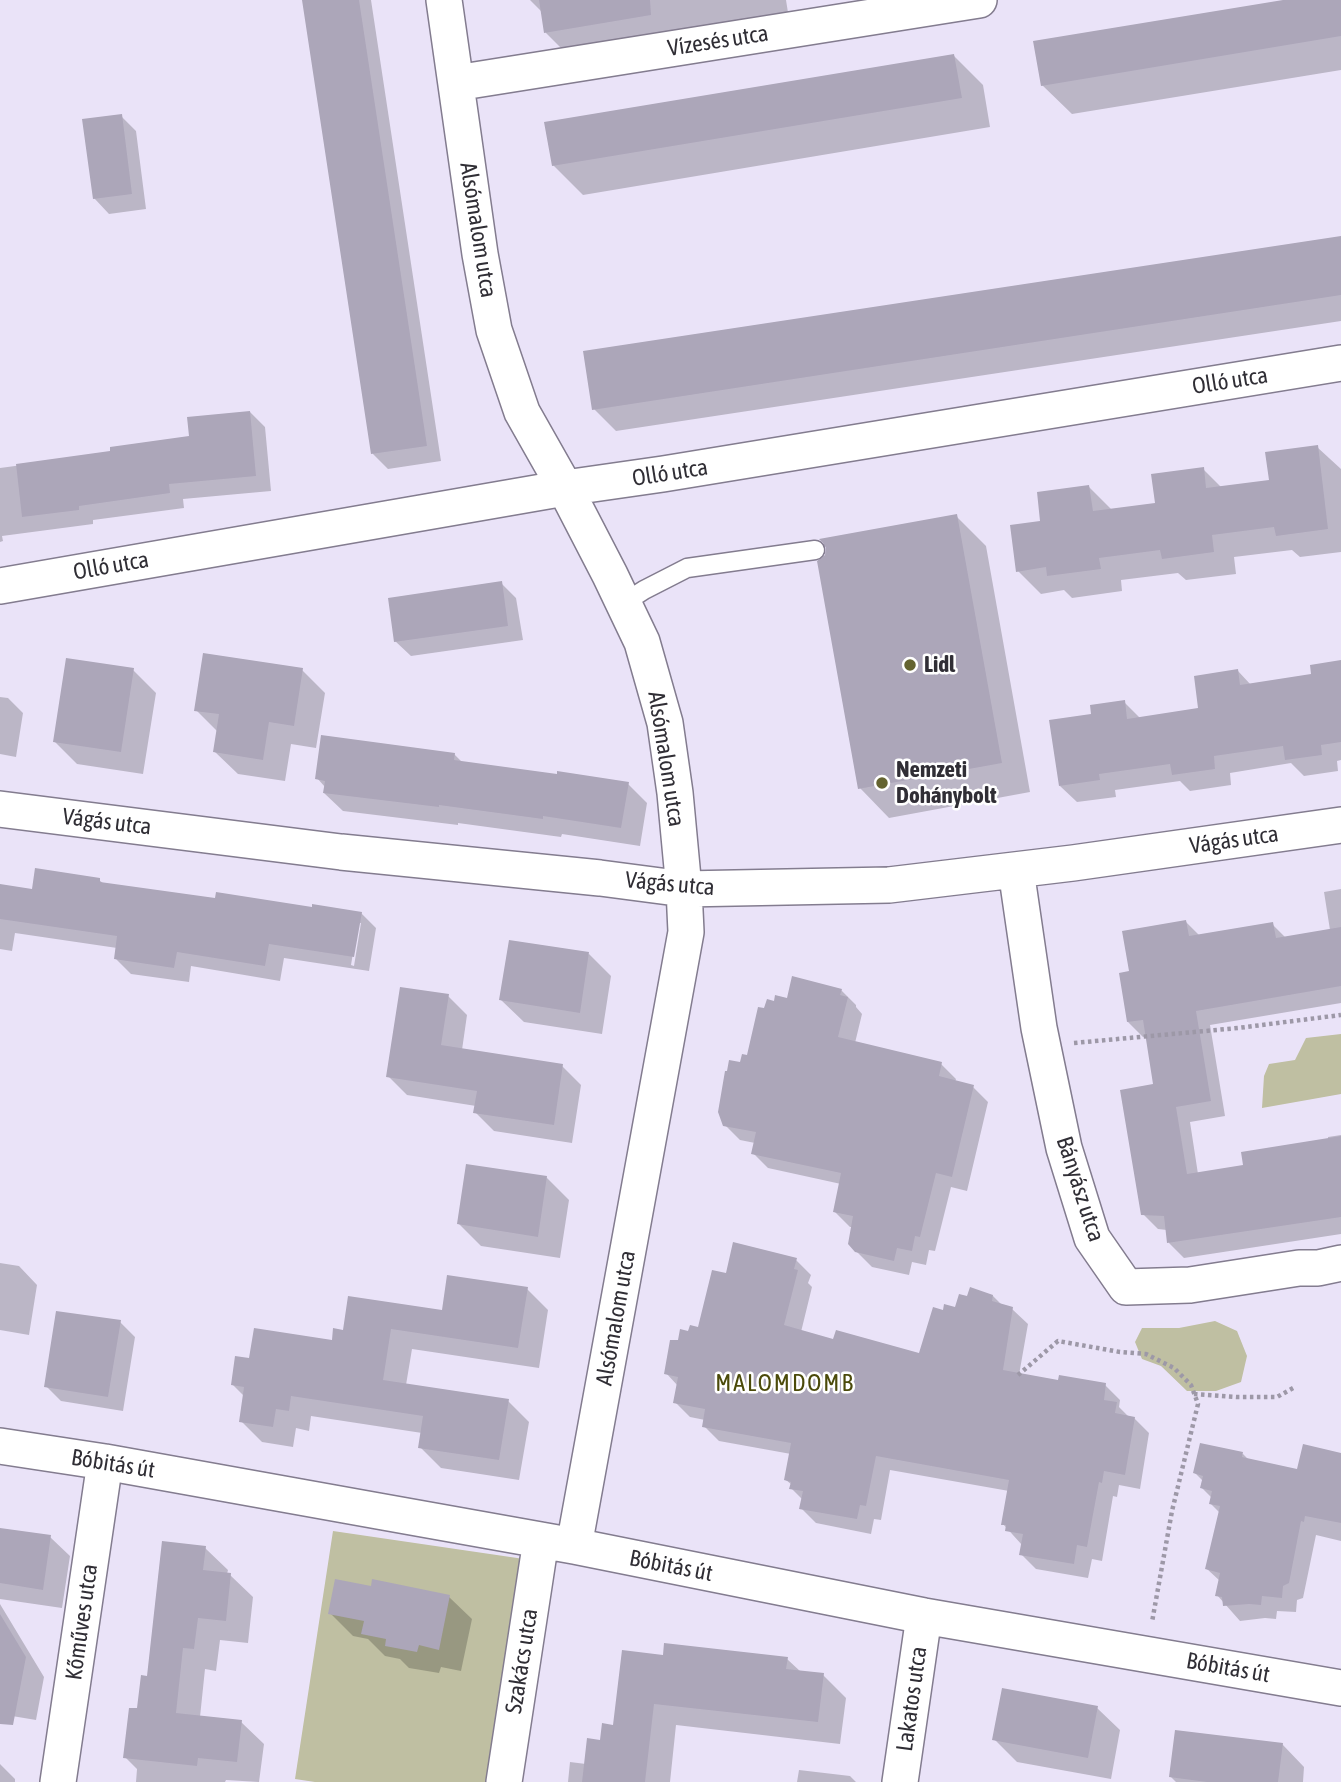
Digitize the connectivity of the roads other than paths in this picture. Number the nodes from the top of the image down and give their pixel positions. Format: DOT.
graph roads {
  1 [pos="444,0"];
  2 [pos="979,0"];
  3 [pos="456,83"];
  4 [pos="1341,363"];
  5 [pos="565,488"];
  6 [pos="815,550"];
  7 [pos="0,586"];
  8 [pos="624,603"];
  9 [pos="0,809"];
  10 [pos="1341,825"];
  11 [pos="1016,870"];
  12 [pos="684,889"];
  13 [pos="1341,1264"];
  14 [pos="0,1447"];
  15 [pos="105,1462"];
  16 [pos="557,1544"];
  17 [pos="924,1616"];
  18 [pos="1341,1688"];
  19 [pos="58,1782"];
  20 [pos="503,1782"];
  21 [pos="900,1782"];
  1 -- 3 [label="street, Alsómalom utca"];
  2 -- 3 [label="street, Vízesés utca"];
  3 -- 5 [label="street, Alsómalom utca"];
  4 -- 5 [label="street, Olló utca"];
  5 -- 7 [label="street, Olló utca"];
  5 -- 8 [label="street, Alsómalom utca"];
  6 -- 8 [label="lane"];
  8 -- 12 [label="street, Alsómalom utca"];
  9 -- 12 [label="street, Vágás utca"];
  10 -- 11 [label="street, Vágás utca"];
  11 -- 12 [label="street, Vágás utca"];
  11 -- 13 [label="street, Bányász utca"];
  12 -- 16 [label="street, Alsómalom utca"];
  14 -- 15 [label="street, Bóbitás út"];
  15 -- 16 [label="street, Bóbitás út"];
  15 -- 19 [label="street, Kőműves utca"];
  16 -- 17 [label="street, Bóbitás út"];
  16 -- 20 [label="street, Szakács utca"];
  17 -- 18 [label="street, Bóbitás út"];
  17 -- 21 [label="street, Lakatos utca"];
}
